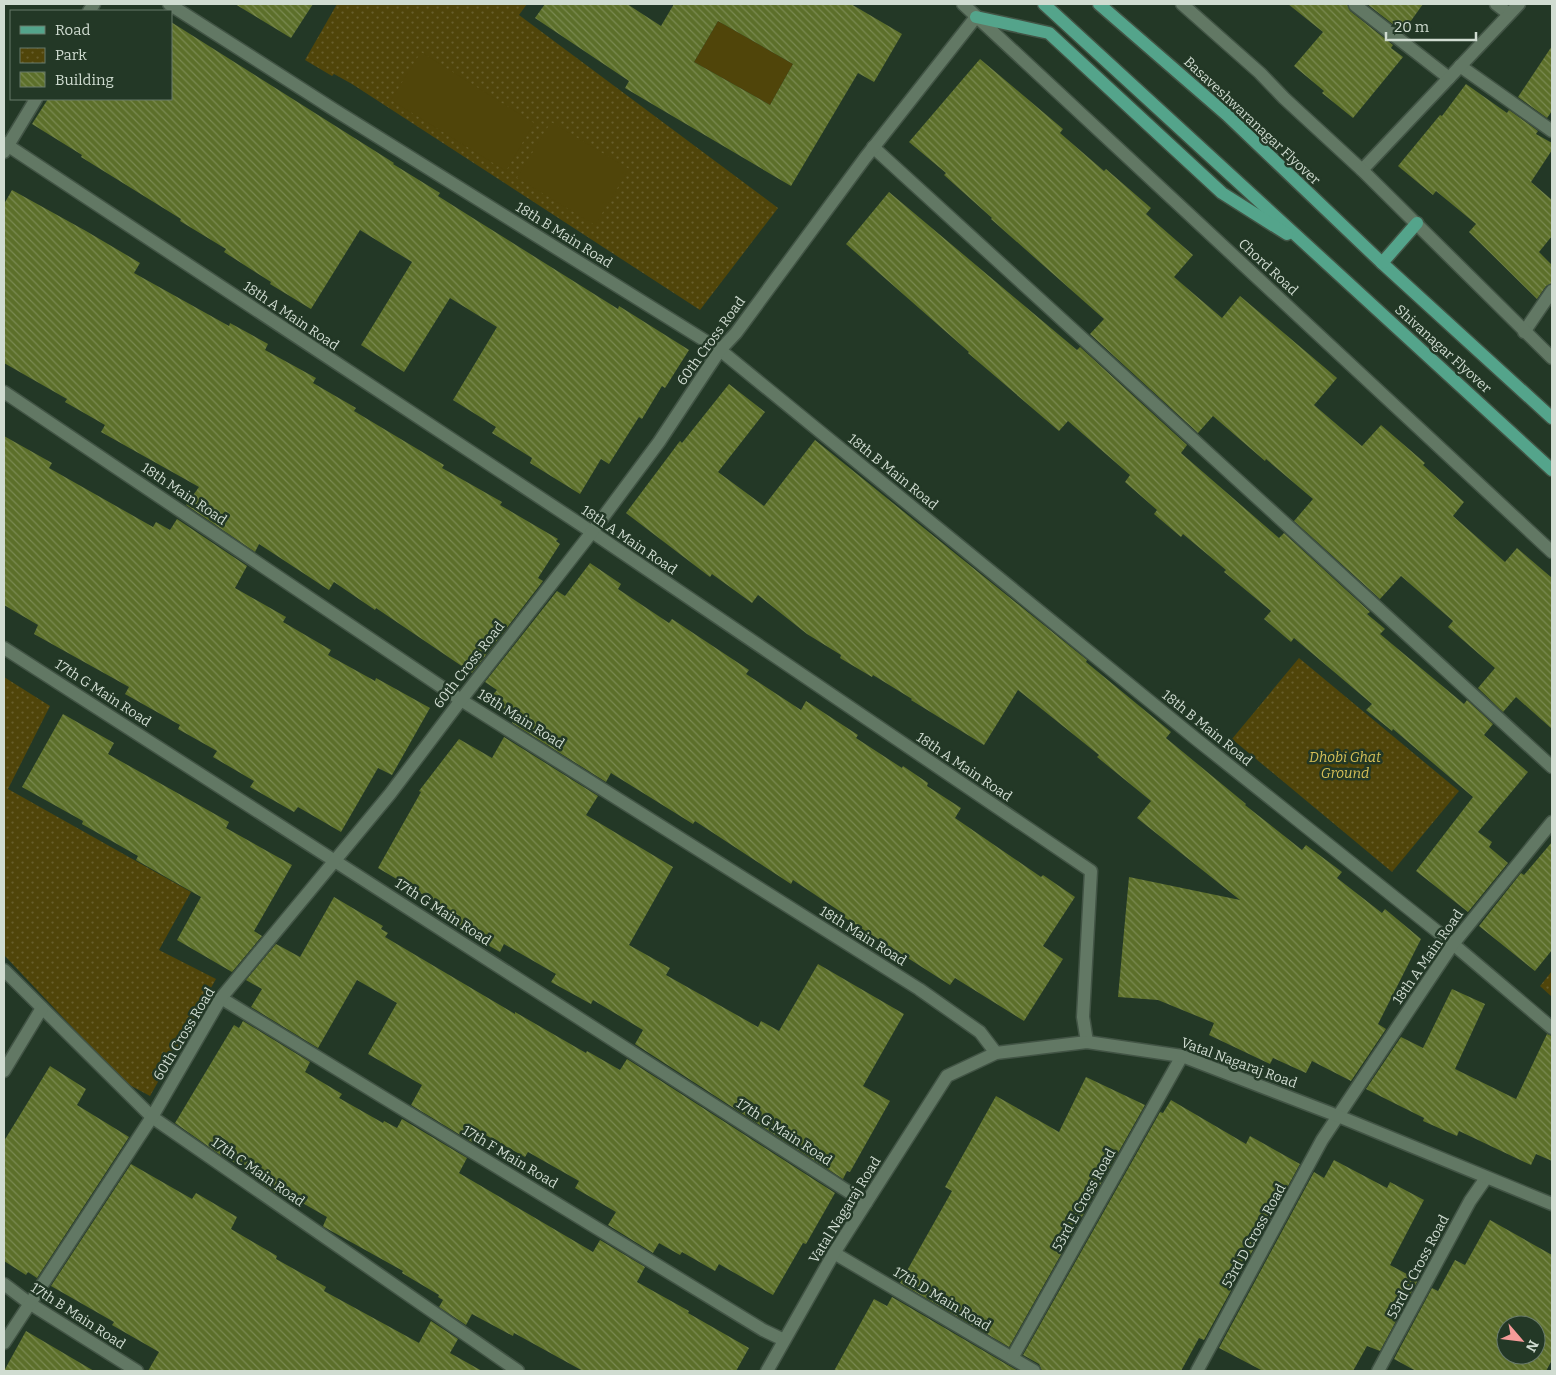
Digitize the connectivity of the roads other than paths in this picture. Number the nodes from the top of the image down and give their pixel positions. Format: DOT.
graph roads {
  1 [pos="169,4"];
  2 [pos="963,4"];
  3 [pos="1044,4"];
  4 [pos="1099,4"];
  5 [pos="1182,4"];
  6 [pos="1496,4"];
  7 [pos="1518,4"];
  8 [pos="1355,5"];
  9 [pos="1509,14"];
  10 [pos="976,17"];
  11 [pos="1460,66"];
  12 [pos="1449,78"];
  13 [pos="35,100"];
  14 [pos="1552,132"];
  15 [pos="5,147"];
  16 [pos="873,147"];
  17 [pos="1362,170"];
  18 [pos="1417,223"];
  19 [pos="1313,250"];
  20 [pos="1382,263"];
  21 [pos="1552,291"];
  22 [pos="1524,332"];
  23 [pos="720,350"];
  24 [pos="1552,358"];
  25 [pos="4,392"];
  26 [pos="1552,418"];
  27 [pos="1552,470"];
  28 [pos="592,532"];
  29 [pos="1552,552"];
  30 [pos="4,648"];
  31 [pos="461,700"];
  32 [pos="1552,767"];
  33 [pos="1552,822"];
  34 [pos="336,861"];
  35 [pos="1453,944"];
  36 [pos="4,970"];
  37 [pos="220,998"];
  38 [pos="42,1008"];
  39 [pos="1552,1028"];
  40 [pos="1087,1042"];
  41 [pos="996,1053"];
  42 [pos="1182,1056"];
  43 [pos="4,1071"];
  44 [pos="1338,1116"];
  45 [pos="152,1117"];
  46 [pos="1486,1178"];
  47 [pos="866,1203"];
  48 [pos="1552,1204"];
  49 [pos="834,1253"];
  50 [pos="4,1284"];
  51 [pos="29,1302"];
  52 [pos="784,1340"];
  53 [pos="4,1343"];
  54 [pos="1012,1358"];
  55 [pos="137,1371"];
  56 [pos="518,1371"];
  57 [pos="768,1371"];
  58 [pos="1034,1371"];
  59 [pos="1197,1371"];
  60 [pos="1378,1371"];
  1 -- 23 [label="street, 18th B Main Road"];
  2 -- 10 [label="street, Chord Road"];
  3 -- 19 [label="main road"];
  4 -- 20 [label="main road, Basaveshwaranagar Flyover"];
  5 -- 17 [label="street"];
  6 -- 9 [label="street"];
  7 -- 9 [label="street"];
  8 -- 12 [label="street"];
  9 -- 11 [label="street"];
  10 -- 16 [label="street, 60th Cross Road"];
  10 -- 19 [label="main road"];
  10 -- 29 [label="street, Chord Road"];
  11 -- 12 [label="street"];
  11 -- 14 [label="street"];
  12 -- 17 [label="street"];
  13 -- 15 [label="street"];
  15 -- 28 [label="street, 18th A Main Road"];
  16 -- 23 [label="street, 60th Cross Road"];
  16 -- 32 [label="street"];
  17 -- 18 [label="street"];
  18 -- 20 [label="main road"];
  18 -- 22 [label="street"];
  19 -- 27 [label="main road, Shivanagar Flyover"];
  20 -- 26 [label="main road, Shivanagar Flyover"];
  21 -- 22 [label="street"];
  22 -- 24 [label="street"];
  23 -- 28 [label="street, 60th Cross Road"];
  23 -- 35 [label="street, 18th B Main Road"];
  25 -- 31 [label="street, 18th Main Road"];
  28 -- 31 [label="street, 60th Cross Road"];
  28 -- 40 [label="street, 18th A Main Road"];
  30 -- 34 [label="street, 17th G Main Road"];
  31 -- 34 [label="street, 60th Cross Road"];
  31 -- 41 [label="street, 18th Main Road"];
  33 -- 35 [label="street, 18th A Main Road"];
  34 -- 37 [label="street, 60th Cross Road"];
  34 -- 47 [label="street, 17th G Main Road"];
  35 -- 39 [label="street, 18th B Main Road"];
  35 -- 44 [label="street, 18th A Main Road"];
  36 -- 38 [label="street, 17th C Main Road"];
  37 -- 45 [label="street, 60th Cross Road"];
  37 -- 52 [label="street, 17th F Main Road"];
  38 -- 43 [label="street"];
  38 -- 45 [label="street, 17th C Main Road"];
  40 -- 41 [label="street, Vatal Nagaraj Road"];
  40 -- 42 [label="street, Vatal Nagaraj Road"];
  41 -- 47 [label="street, Vatal Nagaraj Road"];
  42 -- 44 [label="street, Vatal Nagaraj Road"];
  42 -- 54 [label="street, 53rd E Cross Road"];
  44 -- 46 [label="street, Vatal Nagaraj Road"];
  44 -- 59 [label="street, 53rd D Cross Road"];
  45 -- 51 [label="street, 60th Cross Road"];
  45 -- 56 [label="street, 17th C Main Road"];
  46 -- 48 [label="street, Vatal Nagaraj Road"];
  46 -- 60 [label="street, 53rd C Cross Road"];
  47 -- 49 [label="street, Vatal Nagaraj Road"];
  49 -- 52 [label="street, Vatal Nagaraj Road"];
  49 -- 54 [label="street, 17th D Main Road"];
  50 -- 51 [label="street, 17th B Main Road"];
  51 -- 53 [label="street, 60th Cross Road"];
  51 -- 55 [label="street, 17th B Main Road"];
  52 -- 57 [label="street, Vatal Nagaraj Road"];
  54 -- 58 [label="street, 17th D Main Road"];
}
